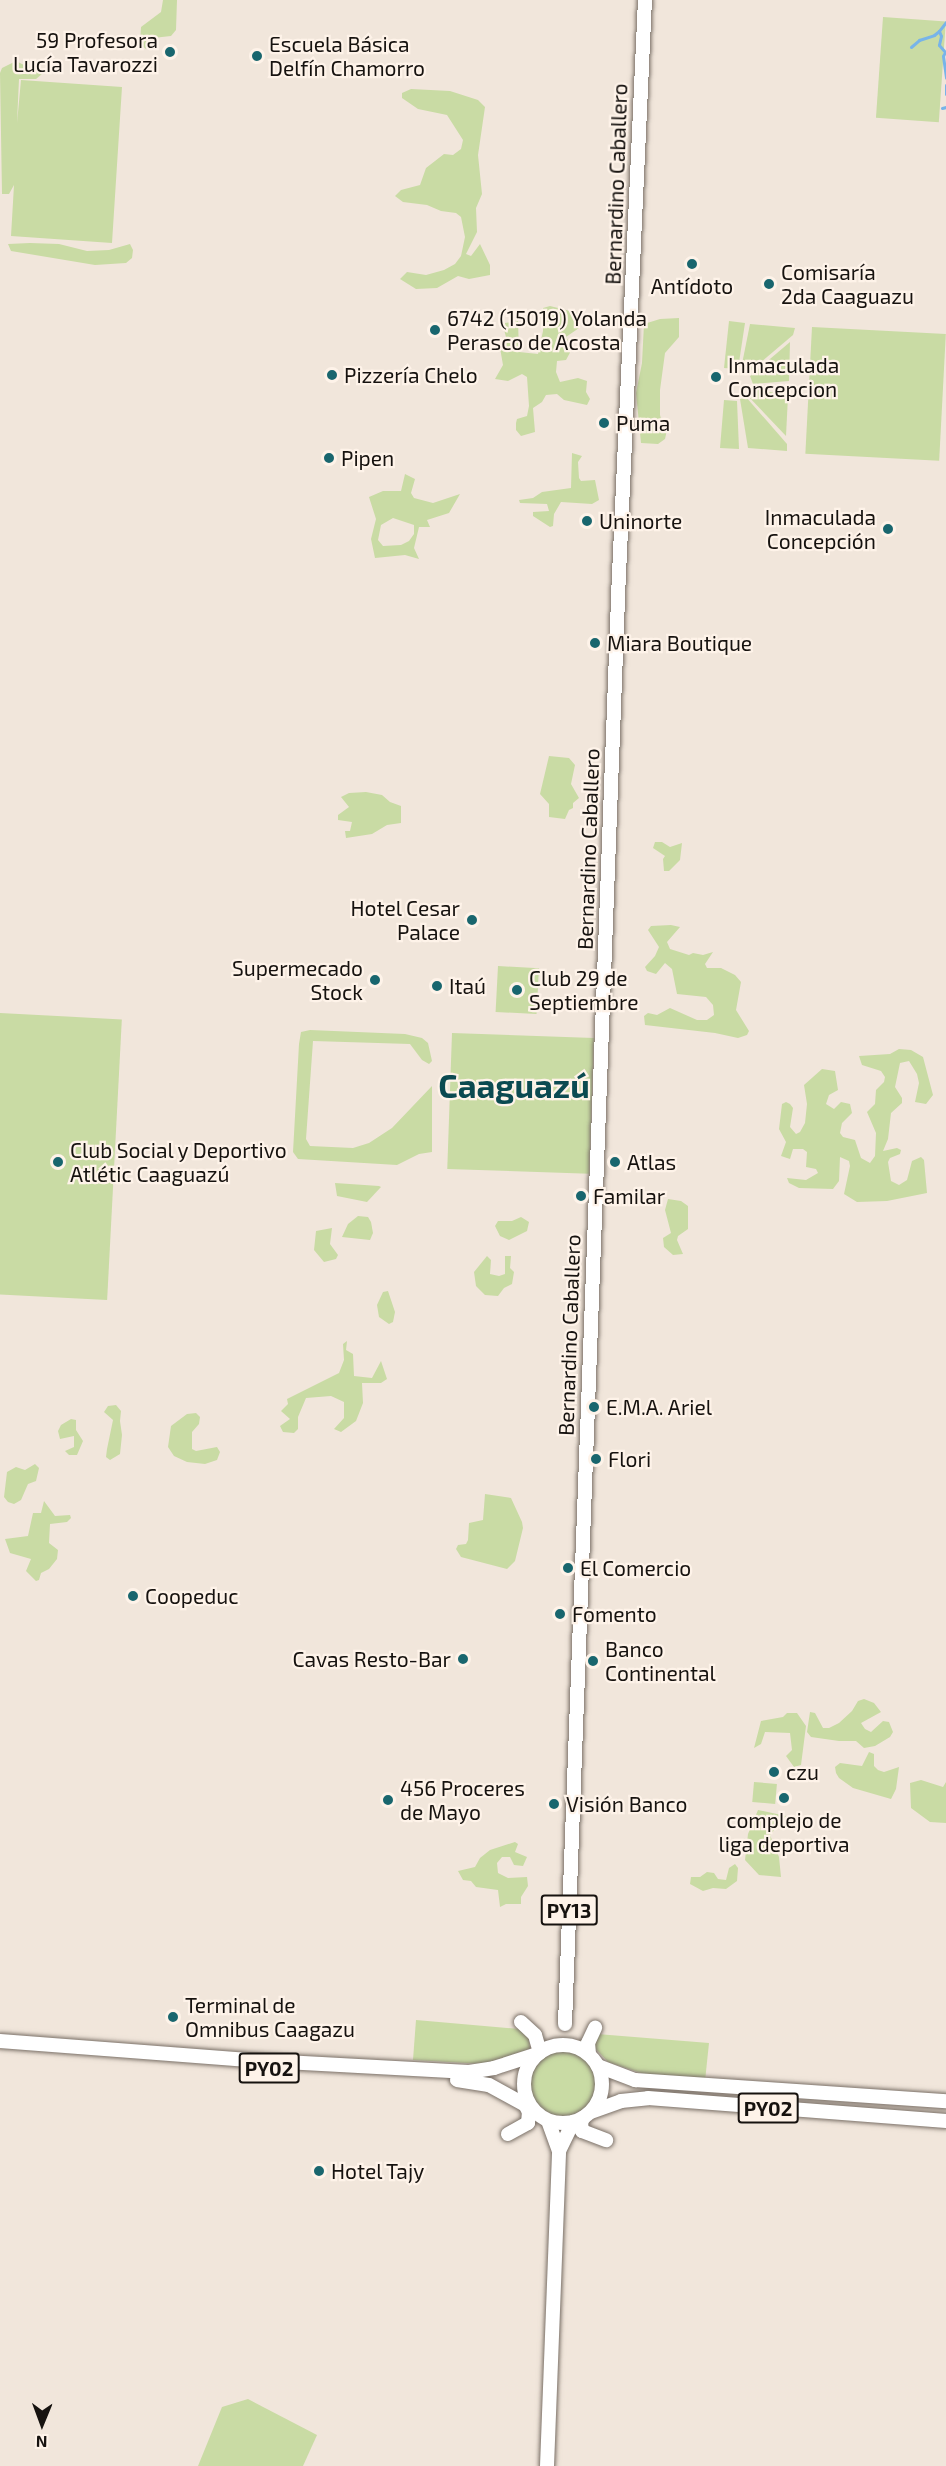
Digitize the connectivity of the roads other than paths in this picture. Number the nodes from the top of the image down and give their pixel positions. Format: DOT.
graph roads {
  1 [pos="645,0"];
  2 [pos="521,2022"];
  3 [pos="565,2024"];
  4 [pos="594,2028"];
  5 [pos="0,2041"];
  6 [pos="0,2050"];
  7 [pos="540,2052"];
  8 [pos="587,2053"];
  9 [pos="598,2066"];
  10 [pos="946,2101"];
  11 [pos="528,2106"];
  12 [pos="583,2117"];
  13 [pos="548,2121"];
  14 [pos="946,2121"];
  15 [pos="508,2134"];
  16 [pos="606,2140"];
  17 [pos="560,2151"];
  18 [pos="547,2466"];
  1 -- 3 [label="main road, Bernardino Caballero / PY13"];
  2 -- 7 [label="main road"];
  3 -- 7 [label="main road"];
  3 -- 8 [label="main road"];
  4 -- 8 [label="main road"];
  5 -- 7 [label="main road, PY02"];
  6 -- 11 [label="main road, PY02"];
  7 -- 8 [label="main road, PY02"];
  7 -- 11 [label="main road"];
  8 -- 9 [label="main road"];
  9 -- 10 [label="main road, PY02"];
  9 -- 12 [label="main road"];
  11 -- 13 [label="main road, PY02"];
  11 -- 15 [label="main road"];
  12 -- 13 [label="main road, PY02"];
  12 -- 14 [label="main road, PY02"];
  12 -- 16 [label="main road"];
  12 -- 17 [label="main road"];
  13 -- 17 [label="main road"];
  17 -- 18 [label="main road"];
}
